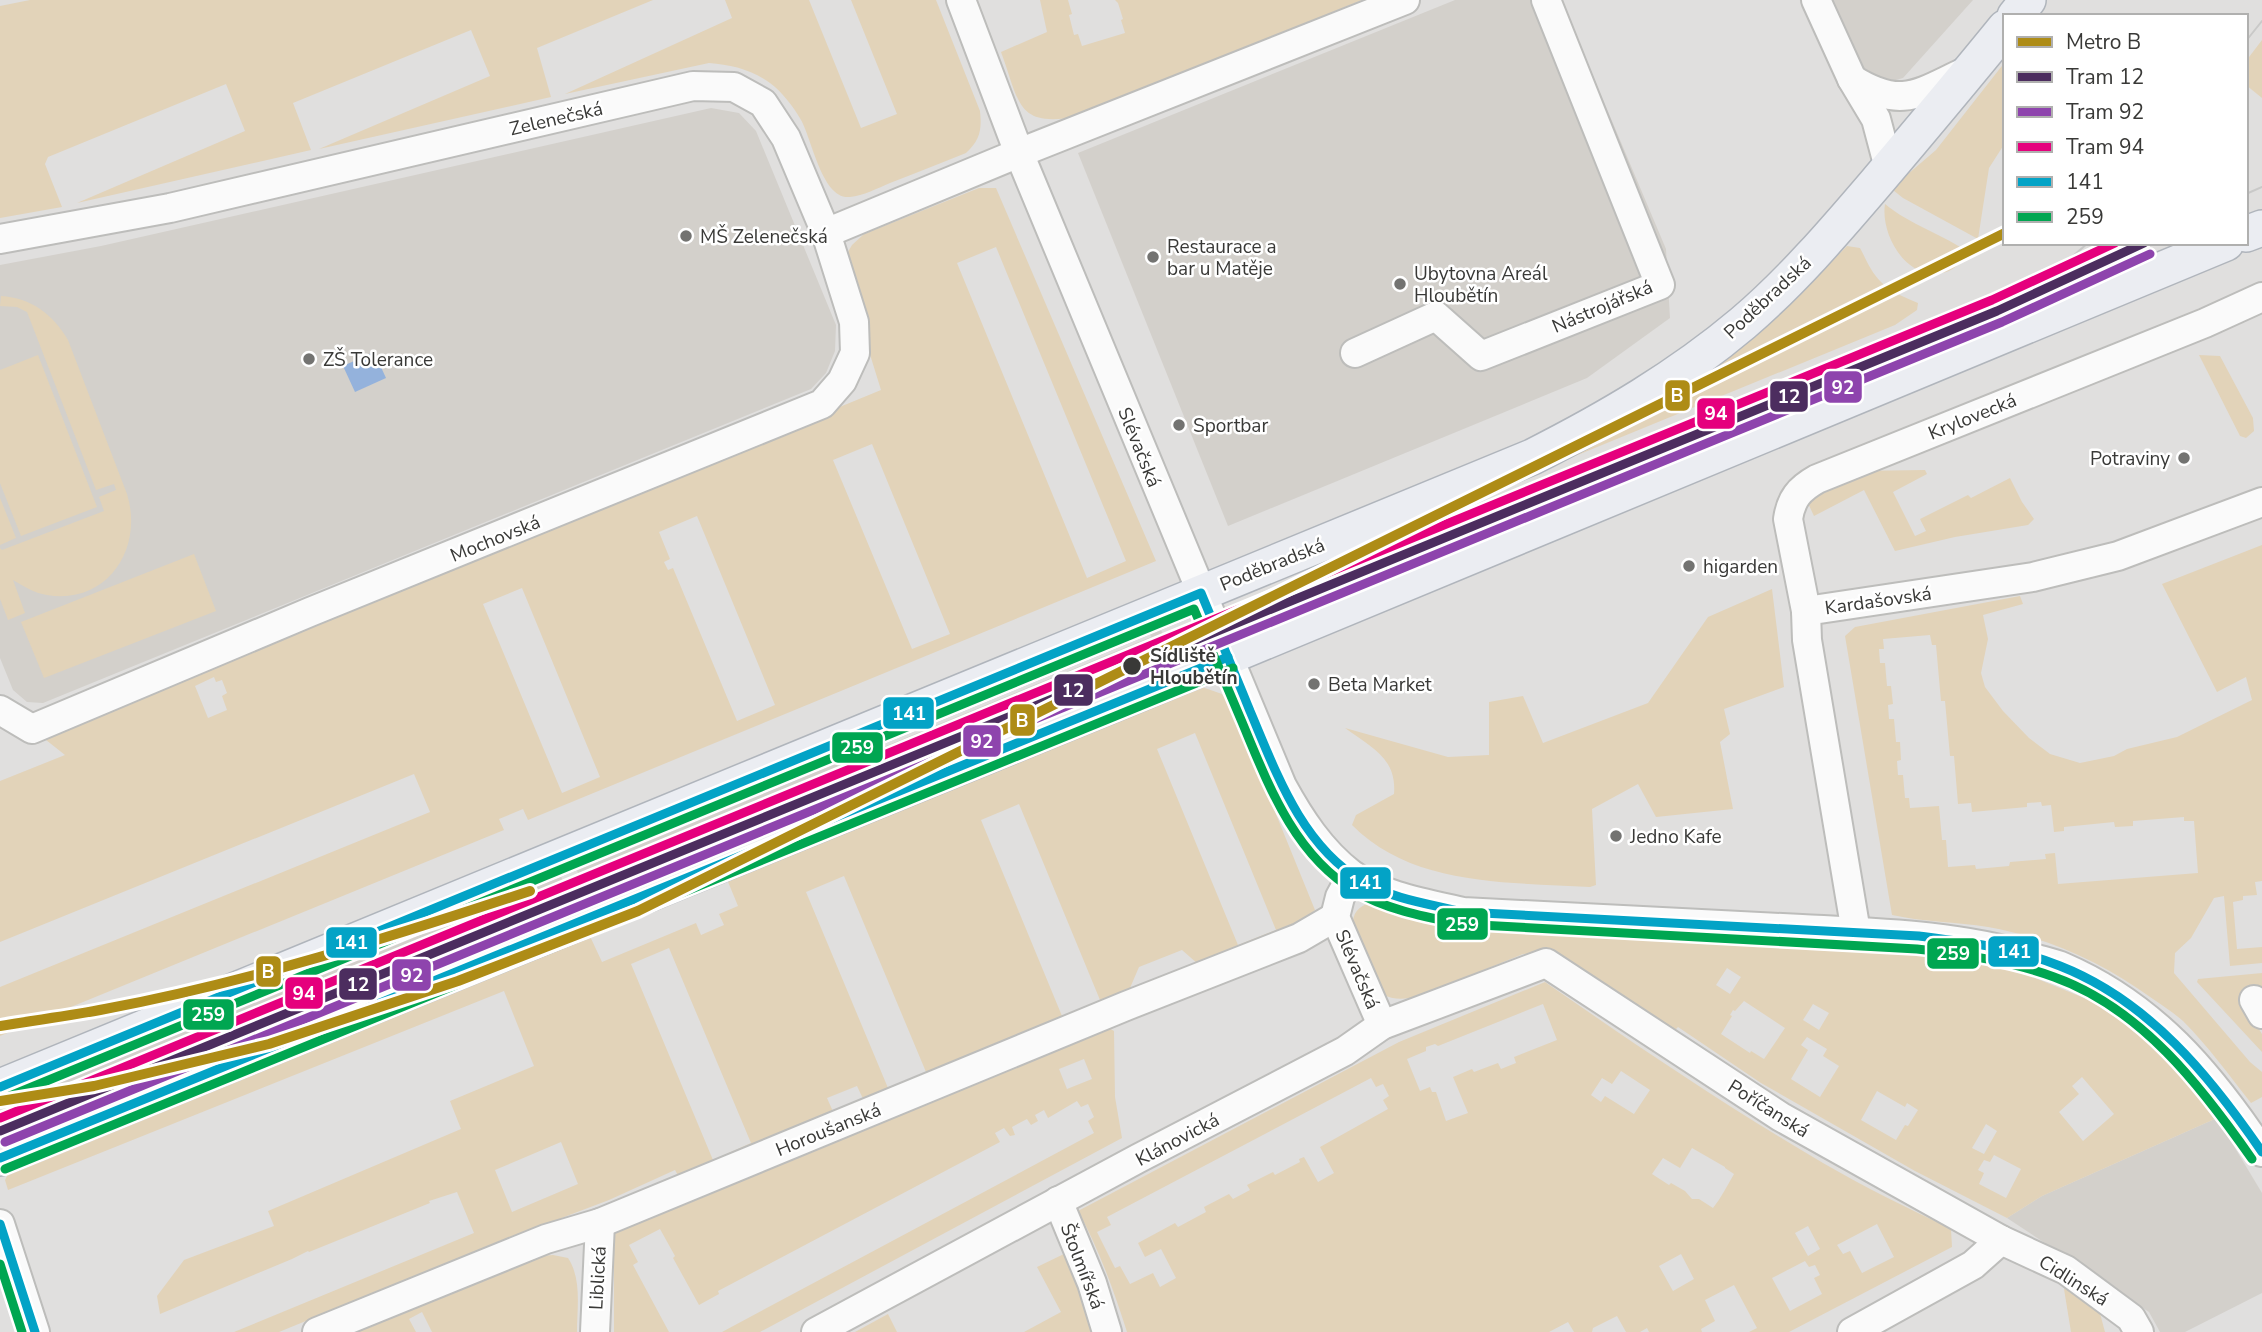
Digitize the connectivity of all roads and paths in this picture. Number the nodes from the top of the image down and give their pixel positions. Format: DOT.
graph roads {
  1 [pos="961,0"];
  2 [pos="1405,0"];
  3 [pos="1546,0"];
  4 [pos="1816,0"];
  5 [pos="2028,0"];
  6 [pos="2017,14"];
  7 [pos="2003,30"];
  8 [pos="1972,69"];
  9 [pos="1853,79"];
  10 [pos="1019,153"];
  11 [pos="1889,168"];
  12 [pos="826,233"];
  13 [pos="0,239"];
  14 [pos="2220,245"];
  15 [pos="2262,297"];
  16 [pos="1355,353"];
  17 [pos="2262,502"];
  18 [pos="1201,593"];
  19 [pos="1806,611"];
  20 [pos="1228,657"];
  21 [pos="0,710"];
  22 [pos="1352,875"];
  23 [pos="1335,917"];
  24 [pos="1856,932"];
  25 [pos="1546,963"];
  26 [pos="1382,1025"];
  27 [pos="0,1087"];
  28 [pos="2262,1152"];
  29 [pos="0,1158"];
  30 [pos="1058,1201"];
  31 [pos="600,1223"];
  32 [pos="0,1224"];
  33 [pos="2001,1240"];
  34 [pos="35,1332"];
  35 [pos="317,1332"];
  36 [pos="595,1332"];
  37 [pos="816,1332"];
  38 [pos="1107,1332"];
  39 [pos="1853,1332"];
  40 [pos="2139,1332"];
  1 -- 10 [label="street, Slévačská"];
  2 -- 10 [label="street"];
  3 -- 16 [label="street, Nástrojářská"];
  4 -- 9 [label="street"];
  5 -- 6 [label="main road"];
  7 -- 8 [label="main road, Poděbradská"];
  8 -- 9 [label="street"];
  8 -- 11 [label="main road, Poděbradská"];
  9 -- 11 [label="street"];
  10 -- 12 [label="street"];
  10 -- 18 [label="street, Slévačská"];
  11 -- 18 [label="main road, Poděbradská"];
  12 -- 13 [label="street, Zelenečská"];
  12 -- 21 [label="street, Mochovská"];
  14 -- 20 [label="main road"];
  15 -- 19 [label="street, Krylovecká"];
  17 -- 19 [label="street, Kardašovská"];
  18 -- 20 [label="street, Slévačská"];
  18 -- 27 [label="main road, Poděbradská"];
  19 -- 24 [label="street, Kardašovská"];
  20 -- 22 [label="street, Slévačská"];
  20 -- 29 [label="main road"];
  22 -- 23 [label="street, Slévačská"];
  22 -- 24 [label="street, Slévačská"];
  23 -- 26 [label="street, Slévačská"];
  23 -- 31 [label="street, Horoušanská"];
  24 -- 28 [label="street, Slévačská"];
  25 -- 26 [label="street, Klánovická"];
  25 -- 33 [label="street, Poříčanská"];
  26 -- 30 [label="street, Klánovická"];
  30 -- 37 [label="street, Klánovická"];
  30 -- 38 [label="street, Štolmířská"];
  31 -- 35 [label="street, Horoušanská"];
  31 -- 36 [label="street, Liblická"];
  32 -- 34 [label="street"];
  33 -- 39 [label="street"];
  33 -- 40 [label="street, Cidlinská"];
}
